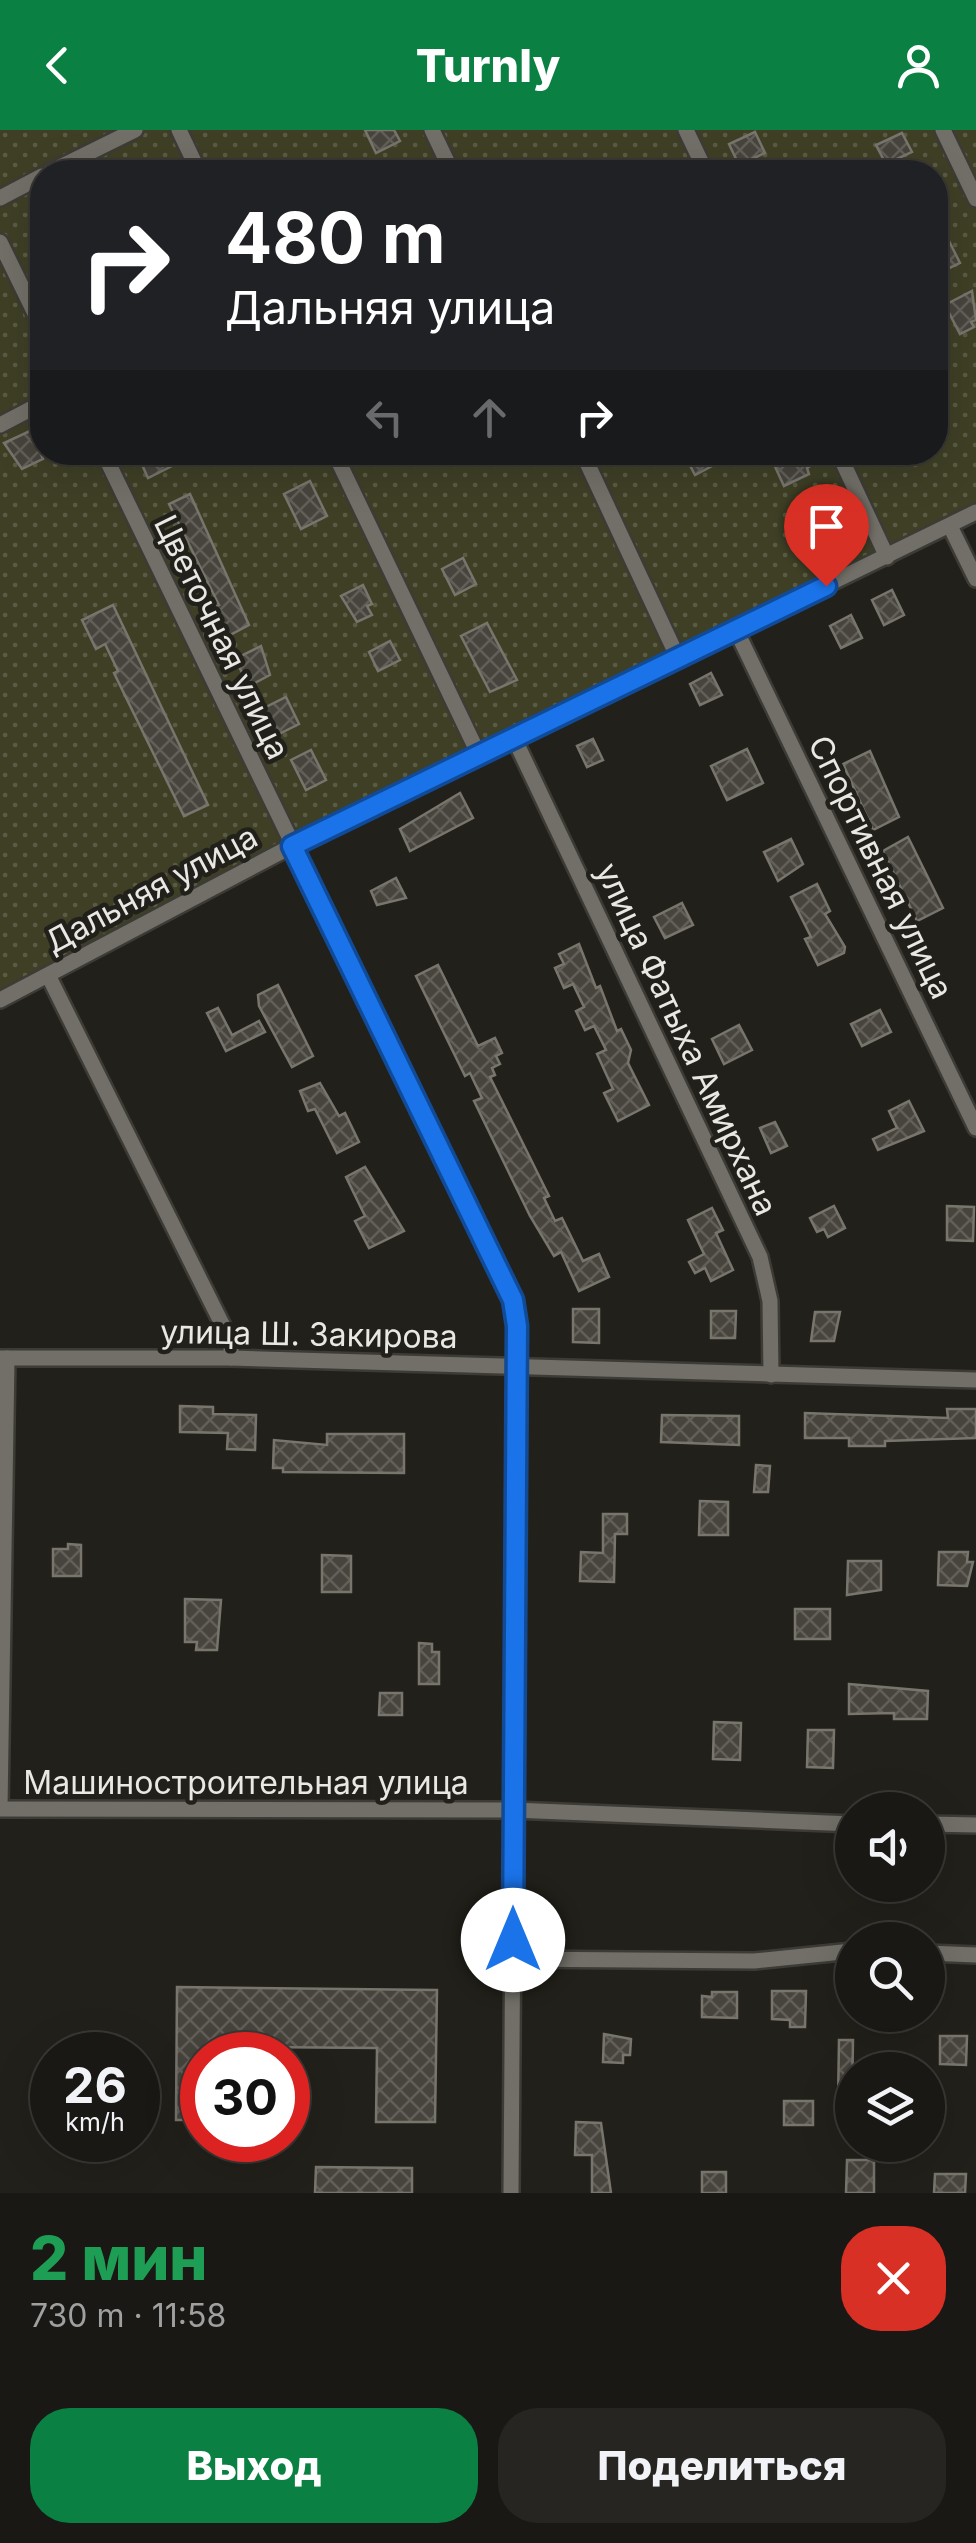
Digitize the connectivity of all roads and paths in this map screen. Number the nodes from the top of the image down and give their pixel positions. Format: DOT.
graph roads {
  1 [pos="135,130"];
  2 [pos="179,130"];
  3 [pos="432,130"];
  4 [pos="686,130"];
  5 [pos="943,130"];
  6 [pos="74,160"];
  7 [pos="194,160"];
  8 [pos="446,160"];
  9 [pos="700,160"];
  10 [pos="30,182"];
  11 [pos="0,198"];
  12 [pos="976,199"];
  13 [pos="0,242"];
  14 [pos="30,303"];
  15 [pos="30,409"];
  16 [pos="0,425"];
  17 [pos="109,465"];
  18 [pos="340,465"];
  19 [pos="588,465"];
  20 [pos="844,465"];
  21 [pos="976,512"];
  22 [pos="950,526"];
  23 [pos="887,557"];
  24 [pos="976,579"];
  25 [pos="736,630"];
  26 [pos="678,658"];
  27 [pos="514,738"];
  28 [pos="479,755"];
  29 [pos="292,846"];
  30 [pos="48,975"];
  31 [pos="0,1000"];
  32 [pos="976,1128"];
  33 [pos="4,1358"];
  34 [pos="232,1358"];
  35 [pos="517,1367"];
  36 [pos="771,1375"];
  37 [pos="976,1380"];
  38 [pos="0,1808"];
  39 [pos="513,1810"];
  40 [pos="835,1823"];
  41 [pos="945,1824"];
  42 [pos="976,1824"];
  43 [pos="835,1952"];
  44 [pos="945,1955"];
  45 [pos="976,1956"];
  46 [pos="513,1959"];
  47 [pos="511,2193"];
  1 -- 6 [label="street"];
  2 -- 7 [label="street"];
  3 -- 8 [label="street"];
  4 -- 9 [label="street"];
  5 -- 12 [label="street"];
  10 -- 11 [label="street"];
  13 -- 14 [label="street"];
  15 -- 16 [label="street"];
  17 -- 29 [label="street, Цветочная улица"];
  18 -- 28 [label="street"];
  19 -- 26 [label="street"];
  20 -- 23 [label="street"];
  21 -- 22 [label="street, Дальняя улица"];
  22 -- 23 [label="street, Дальняя улица"];
  22 -- 24 [label="street"];
  23 -- 25 [label="street, Дальняя улица"];
  25 -- 26 [label="street, Дальняя улица"];
  25 -- 32 [label="street, Спортивная улица"];
  26 -- 27 [label="street, Дальняя улица"];
  27 -- 28 [label="street, Дальняя улица"];
  27 -- 36 [label="street, улица Фатыха Амирхана"];
  28 -- 29 [label="street, Дальняя улица"];
  29 -- 30 [label="street, Дальняя улица"];
  29 -- 35 [label="street, Цветочная улица"];
  30 -- 31 [label="street, Дальняя улица"];
  30 -- 34 [label="street"];
  33 -- 34 [label="street, улица Ш. Закирова"];
  33 -- 38 [label="street"];
  34 -- 35 [label="street, улица Ш. Закирова"];
  35 -- 36 [label="street, улица Ш. Закирова"];
  35 -- 39 [label="street, Цветочная улица"];
  36 -- 37 [label="street, улица Ш. Закирова"];
  38 -- 39 [label="street, Машиностроительная улица"];
  39 -- 40 [label="street, Машиностроительная улица"];
  39 -- 46 [label="street, Цветочная улица"];
  41 -- 42 [label="street"];
  43 -- 46 [label="street"];
  44 -- 45 [label="street"];
  46 -- 47 [label="street, Цветочная улица"];
}
